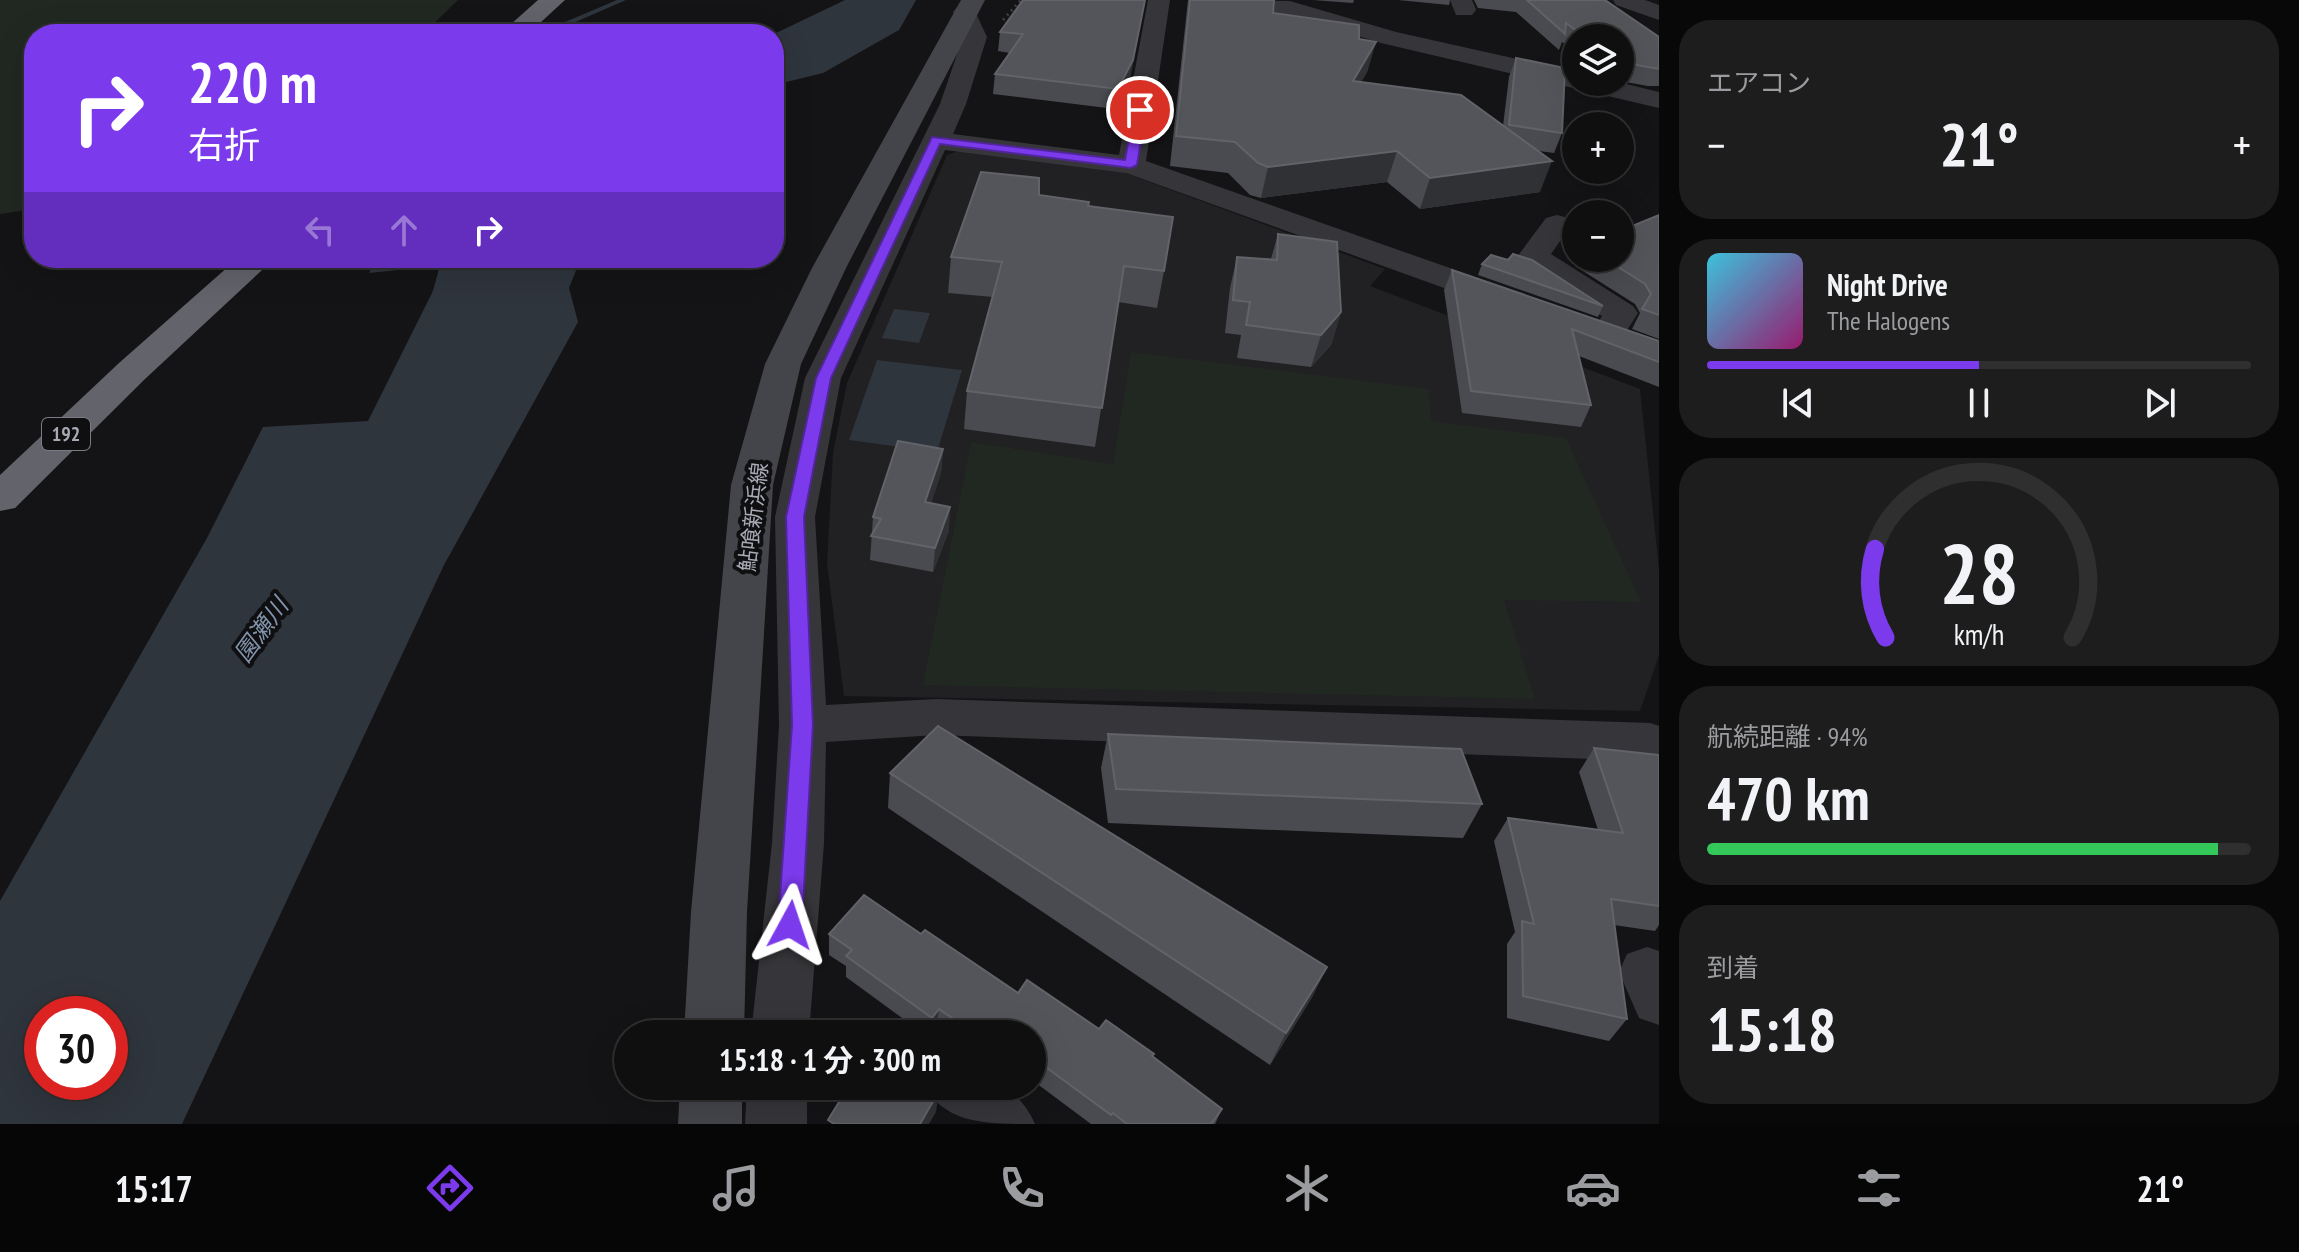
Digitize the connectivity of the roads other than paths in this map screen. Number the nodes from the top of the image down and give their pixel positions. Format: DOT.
graph roads {
  1 [pos="1159,0"];
  2 [pos="1210,0"];
  3 [pos="1624,0"];
  4 [pos="539,4"];
  5 [pos="1290,4"];
  6 [pos="969,6"];
  7 [pos="1659,13"];
  8 [pos="509,24"];
  9 [pos="522,24"];
  10 [pos="1634,70"];
  11 [pos="1646,70"];
  12 [pos="1562,75"];
  13 [pos="1634,94"];
  14 [pos="1659,100"];
  15 [pos="936,140"];
  16 [pos="1131,165"];
  17 [pos="1557,224"];
  18 [pos="224,268"];
  19 [pos="246,268"];
  20 [pos="1533,309"];
  21 [pos="1607,336"];
  22 [pos="116,373"];
  23 [pos="0,465"];
  24 [pos="0,498"];
  25 [pos="803,725"];
  26 [pos="1656,735"];
  27 [pos="715,1020"];
  28 [pos="781,1020"];
  29 [pos="711,1100"];
  30 [pos="777,1100"];
  31 [pos="972,1100"];
  32 [pos="710,1124"];
  33 [pos="776,1124"];
  34 [pos="1004,1124"];
  1 -- 16 [label="street"];
  2 -- 5 [label="street"];
  3 -- 7 [label="street"];
  4 -- 8 [label="highway"];
  4 -- 9 [label="highway"];
  5 -- 12 [label="street"];
  6 -- 15 [label="street"];
  6 -- 27 [label="main road, 鮎喰新浜線"];
  10 -- 11 [label="street"];
  13 -- 14 [label="street"];
  15 -- 16 [label="street"];
  15 -- 25 [label="street"];
  16 -- 20 [label="street"];
  17 -- 21 [label="street"];
  18 -- 22 [label="highway, 192"];
  19 -- 22 [label="highway, 192"];
  22 -- 23 [label="highway, 192"];
  22 -- 24 [label="highway, 192"];
  25 -- 26 [label="street"];
  25 -- 28 [label="street"];
  29 -- 32 [label="main road"];
  30 -- 33 [label="street"];
  31 -- 34 [label="street"];
}
